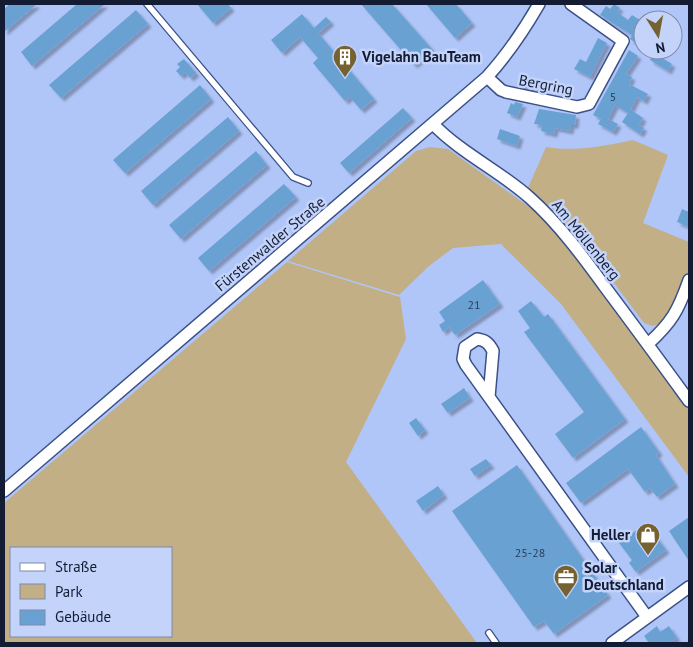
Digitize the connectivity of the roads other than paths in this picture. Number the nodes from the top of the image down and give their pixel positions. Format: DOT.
graph roads {
  1 [pos="147,4"];
  2 [pos="539,4"];
  3 [pos="571,4"];
  4 [pos="487,77"];
  5 [pos="433,124"];
  6 [pos="308,183"];
  7 [pos="689,280"];
  8 [pos="648,344"];
  9 [pos="489,397"];
  10 [pos="689,401"];
  11 [pos="4,491"];
  12 [pos="689,587"];
  13 [pos="647,617"];
  14 [pos="489,633"];
  15 [pos="496,643"];
  16 [pos="612,643"];
  1 -- 6 [label="lane"];
  2 -- 4 [label="street, Fürstenwalder Straße"];
  3 -- 4 [label="street, Bergring"];
  4 -- 5 [label="street, Fürstenwalder Straße"];
  5 -- 8 [label="street, Am Möllenberg"];
  5 -- 11 [label="street, Fürstenwalder Straße"];
  7 -- 8 [label="street"];
  8 -- 10 [label="street, Am Möllenberg"];
  9 -- 13 [label="street"];
  12 -- 13 [label="street"];
  13 -- 16 [label="street"];
  14 -- 15 [label="lane"];
}
